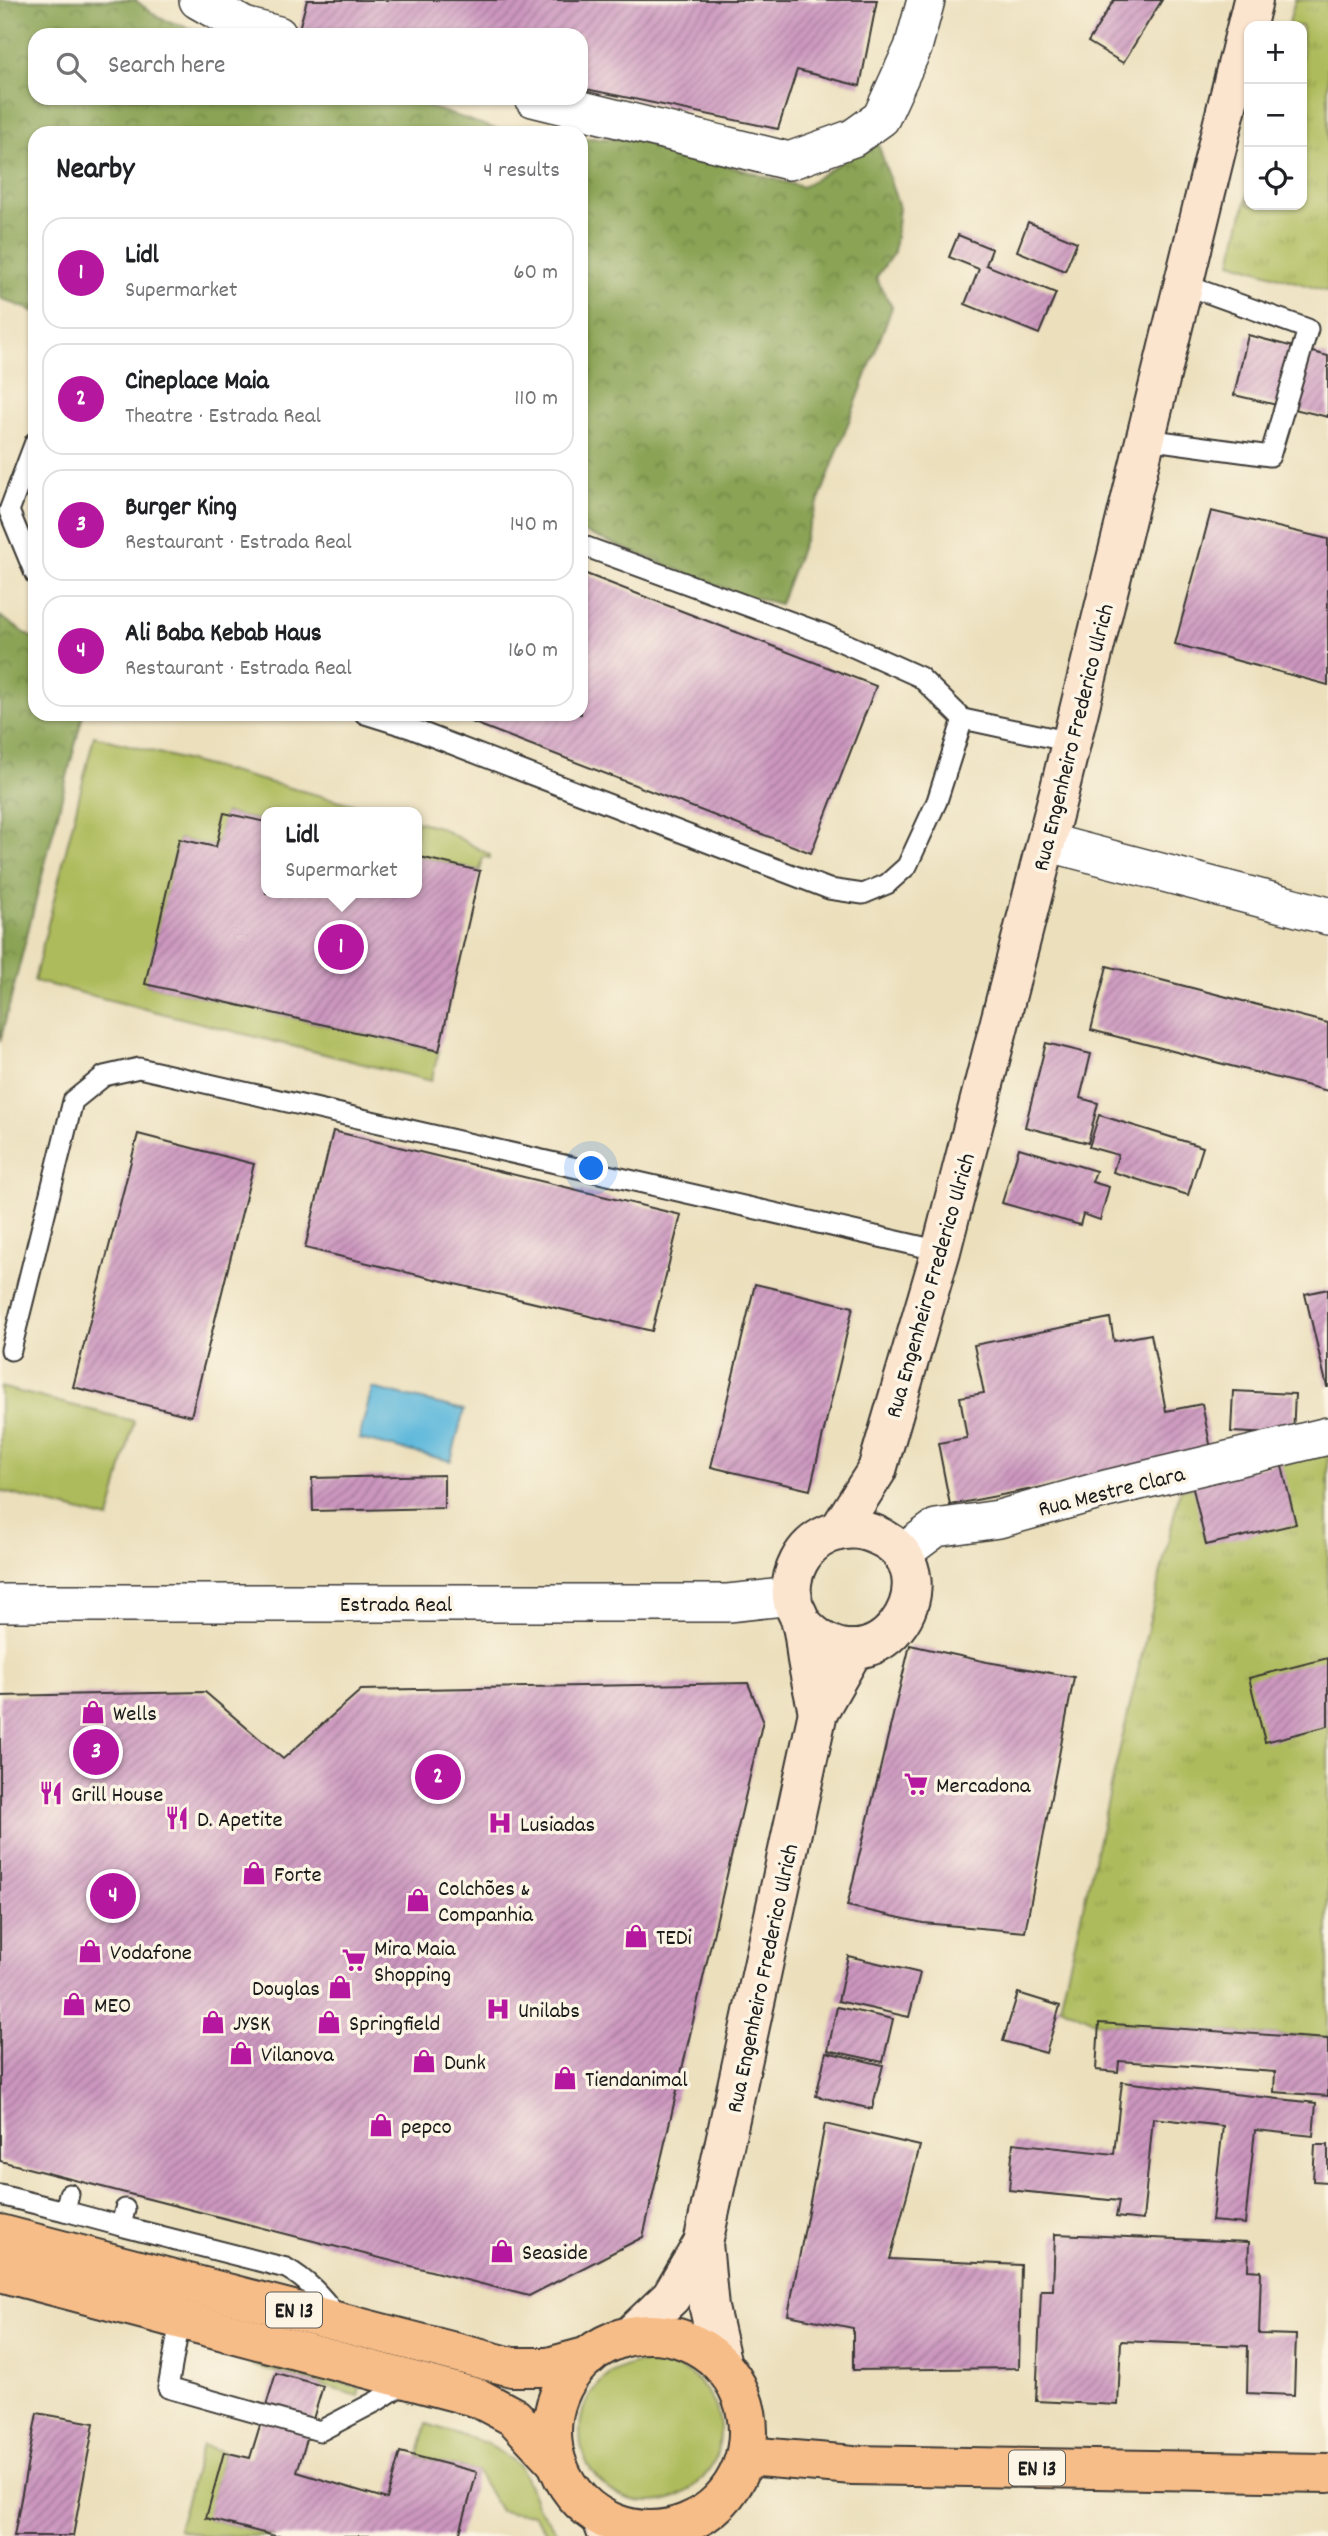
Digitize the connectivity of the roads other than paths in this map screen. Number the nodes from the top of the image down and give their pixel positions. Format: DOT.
graph roads {
  1 [pos="198,0"];
  2 [pos="926,0"];
  3 [pos="1253,0"];
  4 [pos="252,28"];
  5 [pos="561,105"];
  6 [pos="1184,284"];
  7 [pos="1146,439"];
  8 [pos="28,461"];
  9 [pos="588,548"];
  10 [pos="28,557"];
  11 [pos="963,719"];
  12 [pos="386,721"];
  13 [pos="1071,742"];
  14 [pos="1046,842"];
  15 [pos="1328,916"];
  16 [pos="941,1251"];
  17 [pos="11,1350"];
  18 [pos="1328,1436"];
  19 [pos="877,1470"];
  20 [pos="839,1530"];
  21 [pos="894,1547"];
  22 [pos="0,1603"];
  23 [pos="797,1609"];
  24 [pos="854,1649"];
  25 [pos="818,1712"];
  26 [pos="0,2195"];
  27 [pos="0,2234"];
  28 [pos="703,2243"];
  29 [pos="0,2272"];
  30 [pos="180,2321"];
  31 [pos="344,2323"];
  32 [pos="631,2335"];
  33 [pos="589,2356"];
  34 [pos="722,2365"];
  35 [pos="409,2381"];
  36 [pos="746,2456"];
  37 [pos="555,2461"];
  38 [pos="1328,2473"];
  39 [pos="604,2527"];
  40 [pos="680,2531"];
  1 -- 4 [label="street"];
  2 -- 5 [label="street"];
  3 -- 6 [label="main road, Rua Engenheiro Frederico Ulrich"];
  6 -- 7 [label="main road, Rua Engenheiro Frederico Ulrich"];
  6 -- 7 [label="lane"];
  7 -- 13 [label="main road, Rua Engenheiro Frederico Ulrich"];
  8 -- 10 [label="lane"];
  9 -- 11 [label="lane"];
  11 -- 12 [label="lane"];
  11 -- 13 [label="lane"];
  13 -- 14 [label="main road, Rua Engenheiro Frederico Ulrich"];
  14 -- 15 [label="street"];
  14 -- 16 [label="main road, Rua Engenheiro Frederico Ulrich"];
  16 -- 17 [label="lane"];
  16 -- 19 [label="main road, Rua Engenheiro Frederico Ulrich"];
  18 -- 21 [label="street, Rua Mestre Clara"];
  19 -- 20 [label="main road, Rua Engenheiro Frederico Ulrich"];
  19 -- 21 [label="main road, Rua Engenheiro Frederico Ulrich"];
  20 -- 21 [label="main road"];
  20 -- 23 [label="main road, Rua Engenheiro Frederico Ulrich"];
  21 -- 24 [label="main road, Rua Engenheiro Frederico Ulrich"];
  22 -- 23 [label="street, Estrada Real"];
  23 -- 24 [label="main road"];
  23 -- 25 [label="main road, Rua Engenheiro Frederico Ulrich"];
  24 -- 25 [label="main road, Rua Engenheiro Frederico Ulrich"];
  25 -- 28 [label="main road, Rua Engenheiro Frederico Ulrich"];
  26 -- 31 [label="lane"];
  27 -- 31 [label="main road, EN 13"];
  28 -- 32 [label="main road, Rua Engenheiro Frederico Ulrich"];
  28 -- 34 [label="main road, Rua Engenheiro Frederico Ulrich"];
  29 -- 30 [label="main road, EN 13"];
  30 -- 35 [label="main road, EN 13"];
  30 -- 35 [label="lane"];
  31 -- 33 [label="main road, EN 13"];
  32 -- 33 [label="main road, EN 13"];
  32 -- 34 [label="main road, EN 13"];
  33 -- 37 [label="main road, EN 13"];
  34 -- 36 [label="main road, EN 13"];
  35 -- 37 [label="main road, EN 13"];
  36 -- 38 [label="main road, EN 13"];
  36 -- 40 [label="main road, EN 13"];
  37 -- 39 [label="main road, EN 13"];
  39 -- 40 [label="main road, EN 13"];
}
